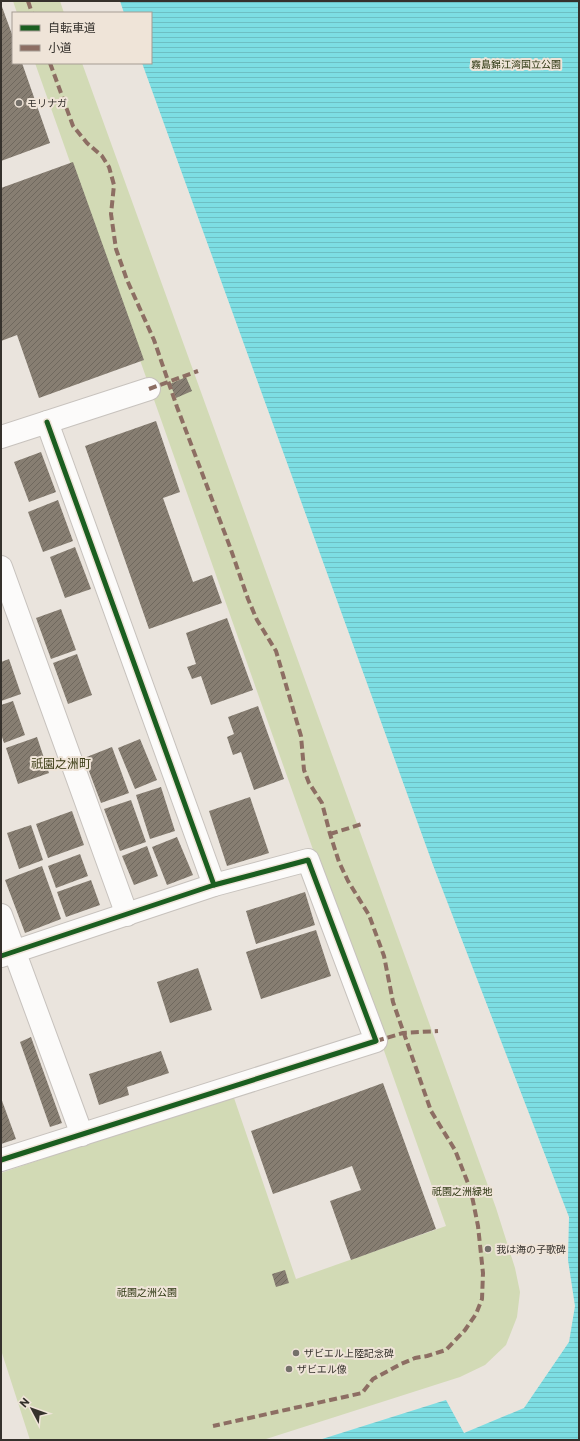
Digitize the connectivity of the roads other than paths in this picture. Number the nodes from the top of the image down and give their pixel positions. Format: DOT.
graph roads {
  1 [pos="149,389"];
  2 [pos="47,422"];
  3 [pos="1,437"];
  4 [pos="1,567"];
  5 [pos="214,885"];
  6 [pos="1,915"];
  7 [pos="127,915"];
  8 [pos="8,954"];
  9 [pos="82,1135"];
  10 [pos="1,1160"];
  1 -- 2 [label="street"];
  2 -- 3 [label="street"];
  2 -- 5 [label="street"];
  4 -- 7 [label="street"];
  5 -- 7 [label="street"];
  5 -- 9 [label="street"];
  6 -- 8 [label="street"];
  7 -- 8 [label="street"];
  8 -- 9 [label="street"];
  9 -- 10 [label="street"];
}
